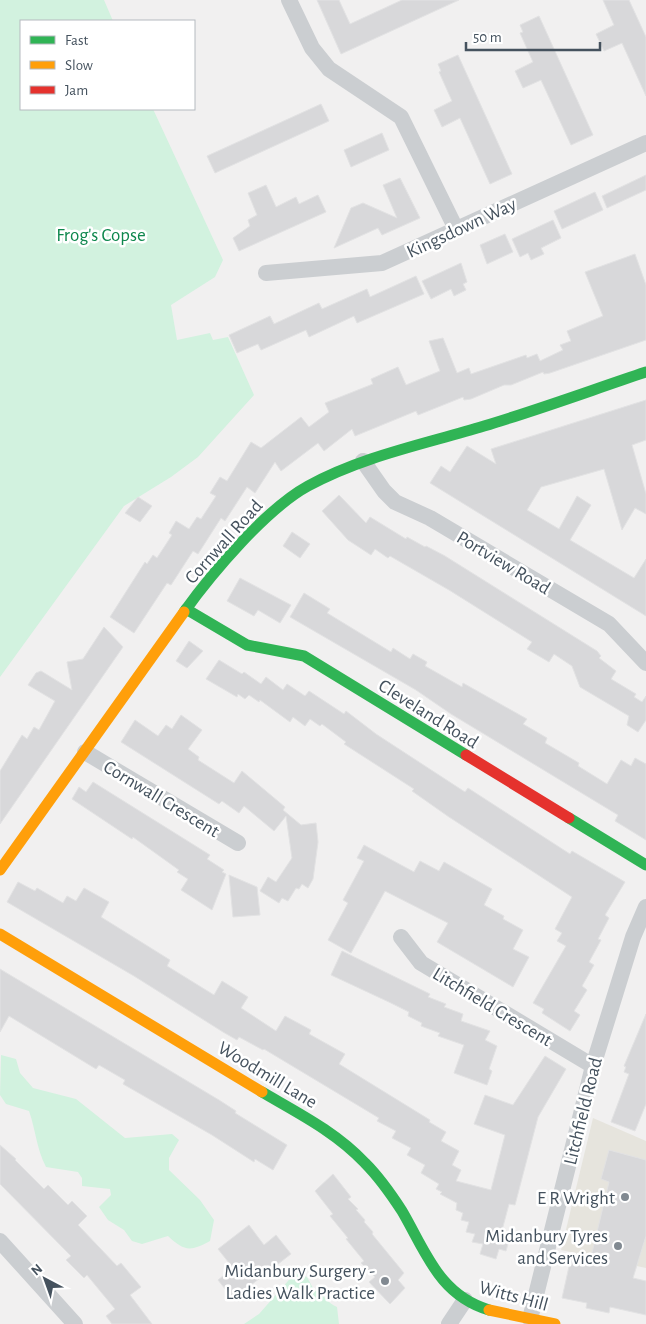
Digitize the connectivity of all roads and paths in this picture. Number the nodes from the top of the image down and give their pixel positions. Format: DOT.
graph roads {
  1 [pos="289,0"];
  2 [pos="646,143"];
  3 [pos="456,229"];
  4 [pos="266,273"];
  5 [pos="646,372"];
  6 [pos="363,461"];
  7 [pos="186,608"];
  8 [pos="646,663"];
  9 [pos="86,752"];
  10 [pos="238,843"];
  11 [pos="646,865"];
  12 [pos="0,870"];
  13 [pos="646,907"];
  14 [pos="0,934"];
  15 [pos="401,937"];
  16 [pos="593,1066"];
  17 [pos="0,1241"];
  18 [pos="465,1300"];
  19 [pos="530,1319"];
  20 [pos="75,1324"];
  21 [pos="449,1324"];
  22 [pos="555,1324"];
  1 -- 3 [label="street"];
  2 -- 3 [label="street, Kingsdown Way"];
  3 -- 4 [label="street, Kingsdown Way"];
  5 -- 6 [label="street, Cornwall Road"];
  6 -- 7 [label="street, Cornwall Road"];
  6 -- 8 [label="street, Portview Road"];
  7 -- 9 [label="street, Cornwall Road"];
  7 -- 11 [label="street, Cleveland Road"];
  9 -- 10 [label="street, Cornwall Crescent"];
  9 -- 12 [label="street, Cornwall Road"];
  13 -- 16 [label="street, Litchfield Road"];
  14 -- 18 [label="street, Woodmill Lane"];
  15 -- 16 [label="street, Litchfield Crescent"];
  16 -- 19 [label="street, Litchfield Road"];
  17 -- 20 [label="street"];
  18 -- 19 [label="street, Witts Hill"];
  18 -- 21 [label="street"];
  19 -- 22 [label="street, Witts Hill"];
}
